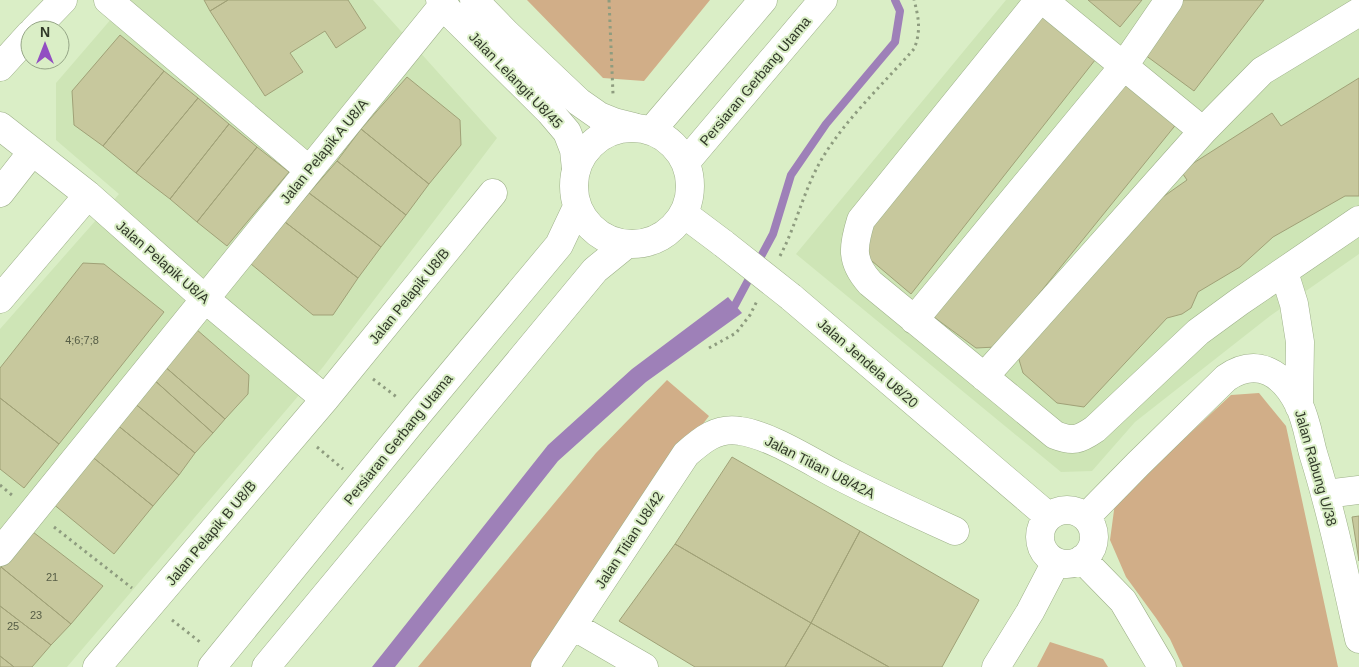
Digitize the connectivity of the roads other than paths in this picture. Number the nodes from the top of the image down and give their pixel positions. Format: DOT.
graph roads {
  1 [pos="62,0"];
  2 [pos="108,0"];
  3 [pos="474,0"];
  4 [pos="763,0"];
  5 [pos="824,0"];
  6 [pos="1041,0"];
  7 [pos="1169,0"];
  8 [pos="442,2"];
  9 [pos="1359,12"];
  10 [pos="43,20"];
  11 [pos="1123,67"];
  12 [pos="0,126"];
  13 [pos="633,127"];
  14 [pos="1203,131"];
  15 [pos="32,152"];
  16 [pos="686,162"];
  17 [pos="576,169"];
  18 [pos="309,170"];
  19 [pos="0,193"];
  20 [pos="493,193"];
  21 [pos="88,195"];
  22 [pos="577,207"];
  23 [pos="684,214"];
  24 [pos="1359,220"];
  25 [pos="627,244"];
  26 [pos="1284,272"];
  27 [pos="204,298"];
  28 [pos="0,299"];
  29 [pos="914,320"];
  30 [pos="984,377"];
  31 [pos="325,399"];
  32 [pos="1299,406"];
  33 [pos="686,454"];
  34 [pos="1359,490"];
  35 [pos="1326,494"];
  36 [pos="1048,516"];
  37 [pos="1086,517"];
  38 [pos="955,531"];
  39 [pos="0,552"];
  40 [pos="1069,560"];
  41 [pos="572,626"];
  42 [pos="1359,639"];
  43 [pos="216,663"];
  44 [pos="97,667"];
  45 [pos="266,667"];
  46 [pos="545,667"];
  47 [pos="644,667"];
  48 [pos="996,667"];
  49 [pos="1162,667"];
  1 -- 10 [label="street"];
  2 -- 18 [label="street"];
  3 -- 13 [label="street, Jalan Lelangit U8/45"];
  4 -- 13 [label="street"];
  5 -- 16 [label="street, Persiaran Gerbang Utama"];
  6 -- 11 [label="street"];
  6 -- 29 [label="street"];
  7 -- 11 [label="street"];
  8 -- 17 [label="street, Jalan Lelangit U8/45"];
  8 -- 18 [label="street, Jalan Pelapik A U8/A"];
  9 -- 14 [label="street"];
  11 -- 14 [label="street"];
  11 -- 29 [label="street"];
  12 -- 15 [label="street, Jalan Pelapik U8/A"];
  13 -- 16 [label="street"];
  13 -- 17 [label="street"];
  14 -- 30 [label="street"];
  15 -- 19 [label="street"];
  15 -- 21 [label="street, Jalan Pelapik U8/A"];
  16 -- 23 [label="street"];
  17 -- 22 [label="street"];
  18 -- 27 [label="street, Jalan Pelapik A U8/A"];
  20 -- 31 [label="street, Jalan Pelapik U8/B"];
  21 -- 27 [label="street, Jalan Pelapik U8/A"];
  21 -- 28 [label="street"];
  22 -- 25 [label="street"];
  22 -- 43 [label="street, Persiaran Gerbang Utama"];
  23 -- 25 [label="street"];
  23 -- 36 [label="street, Jalan Jendela U8/20, bridge"];
  24 -- 26 [label="street"];
  25 -- 45 [label="street"];
  26 -- 30 [label="street"];
  26 -- 32 [label="street"];
  27 -- 31 [label="street, Jalan Pelapik U8/A"];
  27 -- 39 [label="street, Jalan Pelapik A U8/A"];
  29 -- 30 [label="street"];
  31 -- 44 [label="street, Jalan Pelapik B U8/B"];
  32 -- 35 [label="street, Jalan Rabung U/38"];
  32 -- 37 [label="street, Jalan Rabung U/38"];
  33 -- 38 [label="street, Jalan Titian U8/42A"];
  33 -- 41 [label="street, Jalan Titian U8/42"];
  34 -- 35 [label="street"];
  35 -- 42 [label="street, Jalan Rabung U/38"];
  36 -- 37 [label="street"];
  36 -- 40 [label="street"];
  37 -- 40 [label="street"];
  40 -- 48 [label="street"];
  40 -- 49 [label="street"];
  41 -- 46 [label="street, Jalan Titian U8/42"];
  41 -- 47 [label="street"];
}
